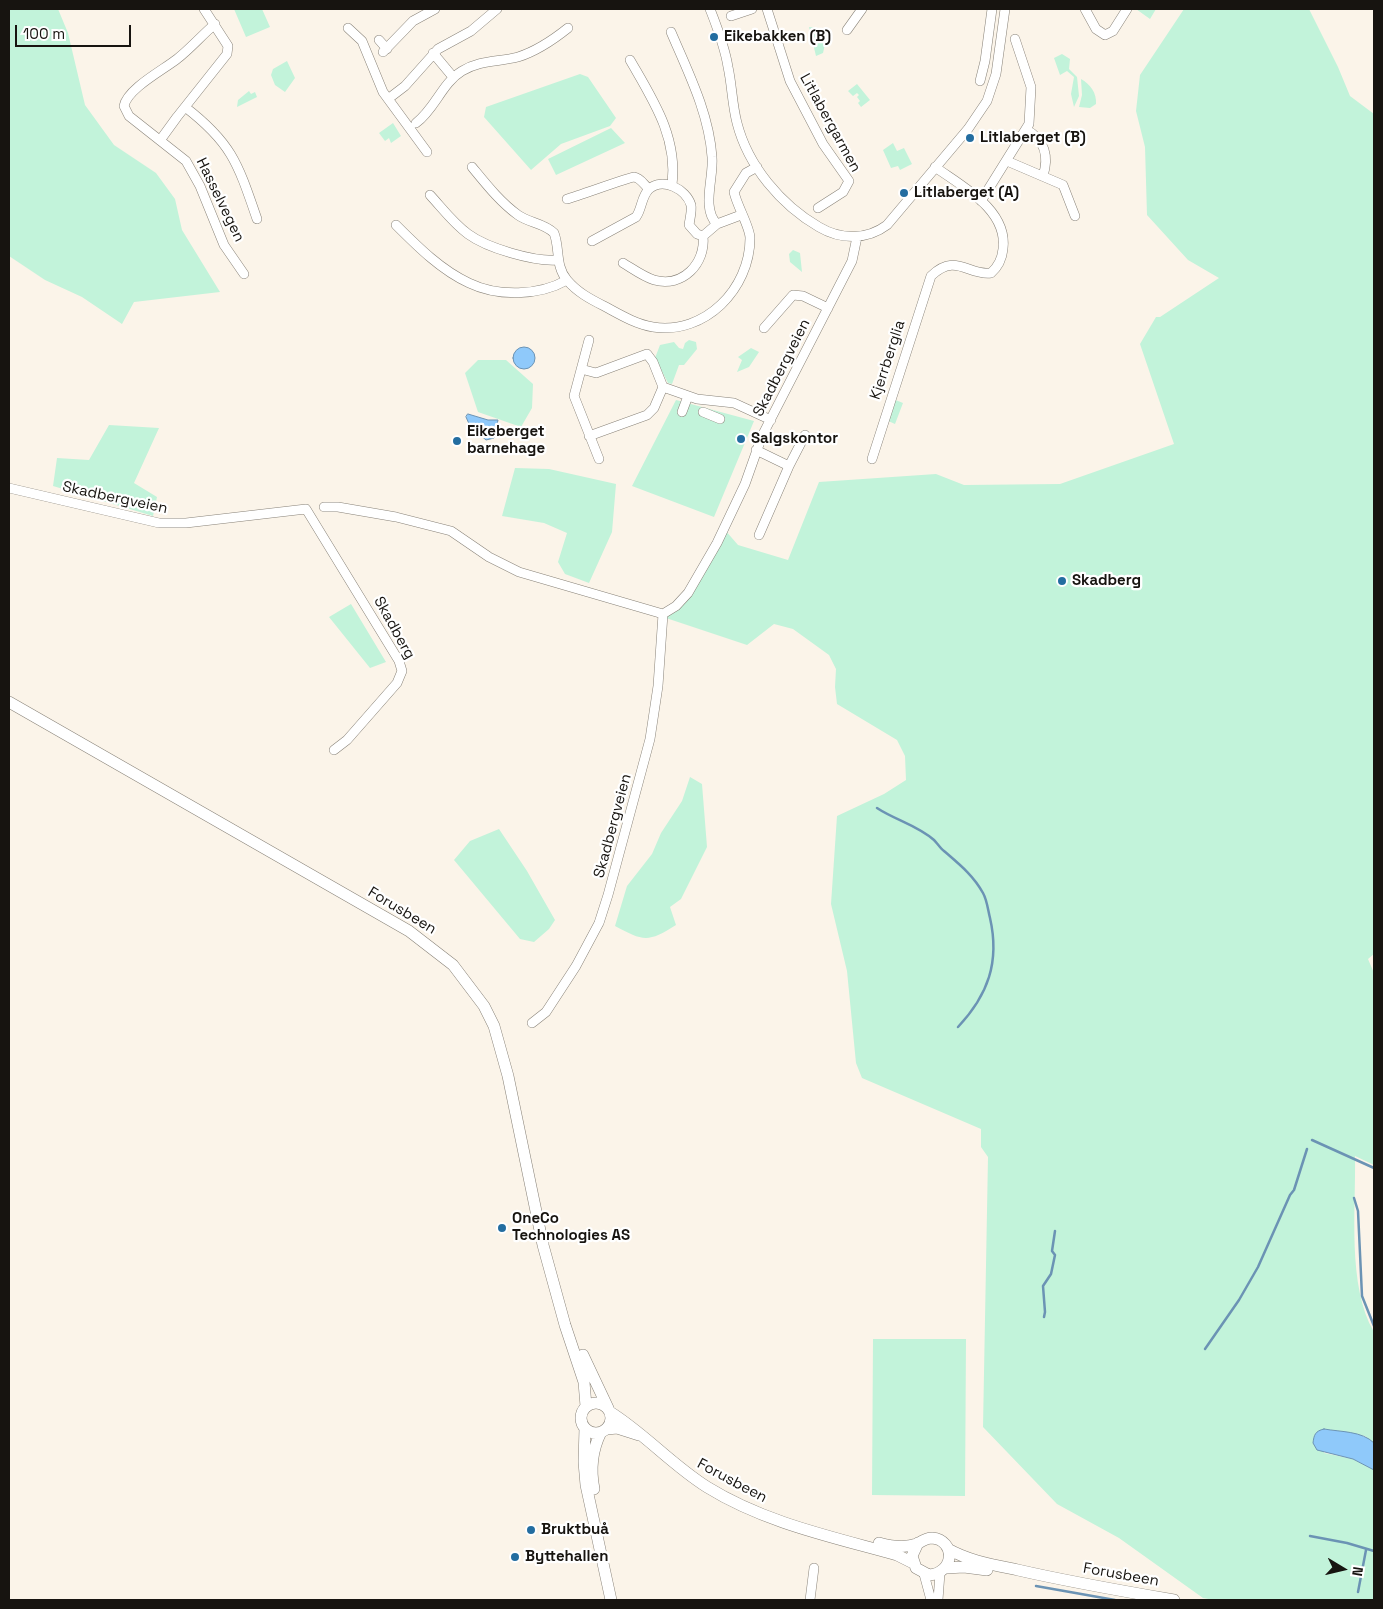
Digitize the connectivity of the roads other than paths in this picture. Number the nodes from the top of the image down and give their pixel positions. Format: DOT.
graph roads {
  1 [pos="204,9"];
  2 [pos="435,9"];
  3 [pos="710,9"];
  4 [pos="752,9"];
  5 [pos="767,9"];
  6 [pos="862,9"];
  7 [pos="992,9"];
  8 [pos="1005,9"];
  9 [pos="1085,9"];
  10 [pos="1127,9"];
  11 [pos="491,11"];
  12 [pos="731,16"];
  13 [pos="215,24"];
  14 [pos="348,28"];
  15 [pos="568,28"];
  16 [pos="847,30"];
  17 [pos="671,32"];
  18 [pos="1015,39"];
  19 [pos="378,40"];
  20 [pos="433,54"];
  21 [pos="630,60"];
  22 [pos="453,77"];
  23 [pos="980,81"];
  24 [pos="388,99"];
  25 [pos="185,107"];
  26 [pos="416,123"];
  27 [pos="1027,130"];
  28 [pos="161,139"];
  29 [pos="427,152"];
  30 [pos="1007,161"];
  31 [pos="472,167"];
  32 [pos="935,167"];
  33 [pos="759,170"];
  34 [pos="1043,176"];
  35 [pos="672,185"];
  36 [pos="649,190"];
  37 [pos="430,194"];
  38 [pos="567,199"];
  39 [pos="981,201"];
  40 [pos="818,208"];
  41 [pos="741,215"];
  42 [pos="1075,216"];
  43 [pos="258,219"];
  44 [pos="717,224"];
  45 [pos="396,226"];
  46 [pos="703,236"];
  47 [pos="853,237"];
  48 [pos="592,241"];
  49 [pos="558,260"];
  50 [pos="623,263"];
  51 [pos="244,274"];
  52 [pos="567,280"];
  53 [pos="828,308"];
  54 [pos="764,328"];
  55 [pos="590,340"];
  56 [pos="581,370"];
  57 [pos="663,387"];
  58 [pos="688,396"];
  59 [pos="682,412"];
  60 [pos="703,412"];
  61 [pos="720,419"];
  62 [pos="771,420"];
  63 [pos="805,435"];
  64 [pos="589,436"];
  65 [pos="756,450"];
  66 [pos="598,459"];
  67 [pos="872,459"];
  68 [pos="789,466"];
  69 [pos="9,488"];
  70 [pos="324,506"];
  71 [pos="306,509"];
  72 [pos="759,535"];
  73 [pos="663,614"];
  74 [pos="9,702"];
  75 [pos="334,750"];
  76 [pos="532,1024"];
  77 [pos="564,1317"];
  78 [pos="586,1406"];
  79 [pos="609,1410"];
  80 [pos="585,1428"];
  81 [pos="604,1431"];
  82 [pos="642,1436"];
  83 [pos="819,1533"];
  84 [pos="918,1544"];
  85 [pos="948,1549"];
  86 [pos="913,1563"];
  87 [pos="814,1568"];
  88 [pos="943,1570"];
  89 [pos="924,1574"];
  90 [pos="1063,1580"];
  91 [pos="611,1600"];
  92 [pos="618,1600"];
  93 [pos="810,1600"];
  94 [pos="931,1600"];
  95 [pos="938,1600"];
  96 [pos="1174,1600"];
  1 -- 13 [label="street"];
  2 -- 19 [label="street"];
  3 -- 33 [label="street"];
  4 -- 12 [label="street"];
  5 -- 40 [label="street, Litlabergarmen"];
  6 -- 16 [label="street"];
  7 -- 23 [label="street"];
  8 -- 32 [label="street"];
  9 -- 10 [label="street"];
  11 -- 20 [label="street"];
  13 -- 25 [label="street"];
  13 -- 28 [label="street, Hasselvegen"];
  14 -- 24 [label="street"];
  15 -- 22 [label="street"];
  17 -- 44 [label="street"];
  18 -- 27 [label="street"];
  20 -- 22 [label="street"];
  20 -- 24 [label="street"];
  21 -- 35 [label="street"];
  22 -- 26 [label="street"];
  24 -- 29 [label="street"];
  25 -- 28 [label="street"];
  25 -- 43 [label="street"];
  27 -- 30 [label="street"];
  27 -- 34 [label="street"];
  28 -- 51 [label="street, Hasselvegen"];
  30 -- 34 [label="street"];
  30 -- 39 [label="street"];
  31 -- 49 [label="street"];
  32 -- 39 [label="street"];
  32 -- 47 [label="street"];
  33 -- 41 [label="street"];
  33 -- 47 [label="street"];
  34 -- 42 [label="street"];
  35 -- 36 [label="street"];
  35 -- 46 [label="street"];
  36 -- 38 [label="street"];
  36 -- 48 [label="street"];
  37 -- 49 [label="street"];
  39 -- 67 [label="street, Kjerrberglia"];
  41 -- 44 [label="street"];
  41 -- 52 [label="street"];
  44 -- 46 [label="street"];
  45 -- 52 [label="street"];
  46 -- 50 [label="street"];
  47 -- 53 [label="street, Skadbergveien"];
  49 -- 52 [label="street"];
  53 -- 54 [label="street"];
  53 -- 62 [label="street, Skadbergveien"];
  55 -- 56 [label="street"];
  56 -- 57 [label="street"];
  56 -- 64 [label="street"];
  57 -- 58 [label="street"];
  57 -- 64 [label="street"];
  58 -- 59 [label="street"];
  58 -- 62 [label="street"];
  60 -- 61 [label="street"];
  62 -- 65 [label="street, Skadbergveien"];
  63 -- 68 [label="street"];
  64 -- 66 [label="street"];
  65 -- 68 [label="street"];
  65 -- 73 [label="street, Skadbergveien"];
  68 -- 72 [label="street"];
  69 -- 71 [label="street, Skadbergveien"];
  70 -- 73 [label="street"];
  71 -- 75 [label="street, Skadberg"];
  73 -- 76 [label="street, Skadbergveien"];
  74 -- 77 [label="main road, Forusbeen"];
  77 -- 78 [label="main road, Forusbeen"];
  77 -- 79 [label="main road, Forusbeen"];
  78 -- 79 [label="main road"];
  78 -- 80 [label="main road"];
  79 -- 81 [label="main road"];
  79 -- 82 [label="main road, Forusbeen"];
  80 -- 81 [label="main road"];
  80 -- 91 [label="main road"];
  81 -- 82 [label="main road, Forusbeen"];
  81 -- 92 [label="main road"];
  82 -- 83 [label="main road, Forusbeen"];
  83 -- 84 [label="main road, Forusbeen"];
  83 -- 86 [label="main road, Forusbeen"];
  84 -- 85 [label="main road"];
  84 -- 86 [label="main road"];
  85 -- 88 [label="main road"];
  85 -- 90 [label="main road, Forusbeen"];
  86 -- 89 [label="main road"];
  87 -- 93 [label="street"];
  88 -- 89 [label="main road"];
  88 -- 90 [label="main road, Forusbeen"];
  88 -- 95 [label="street"];
  89 -- 94 [label="street"];
  90 -- 96 [label="main road, Forusbeen"];
}
